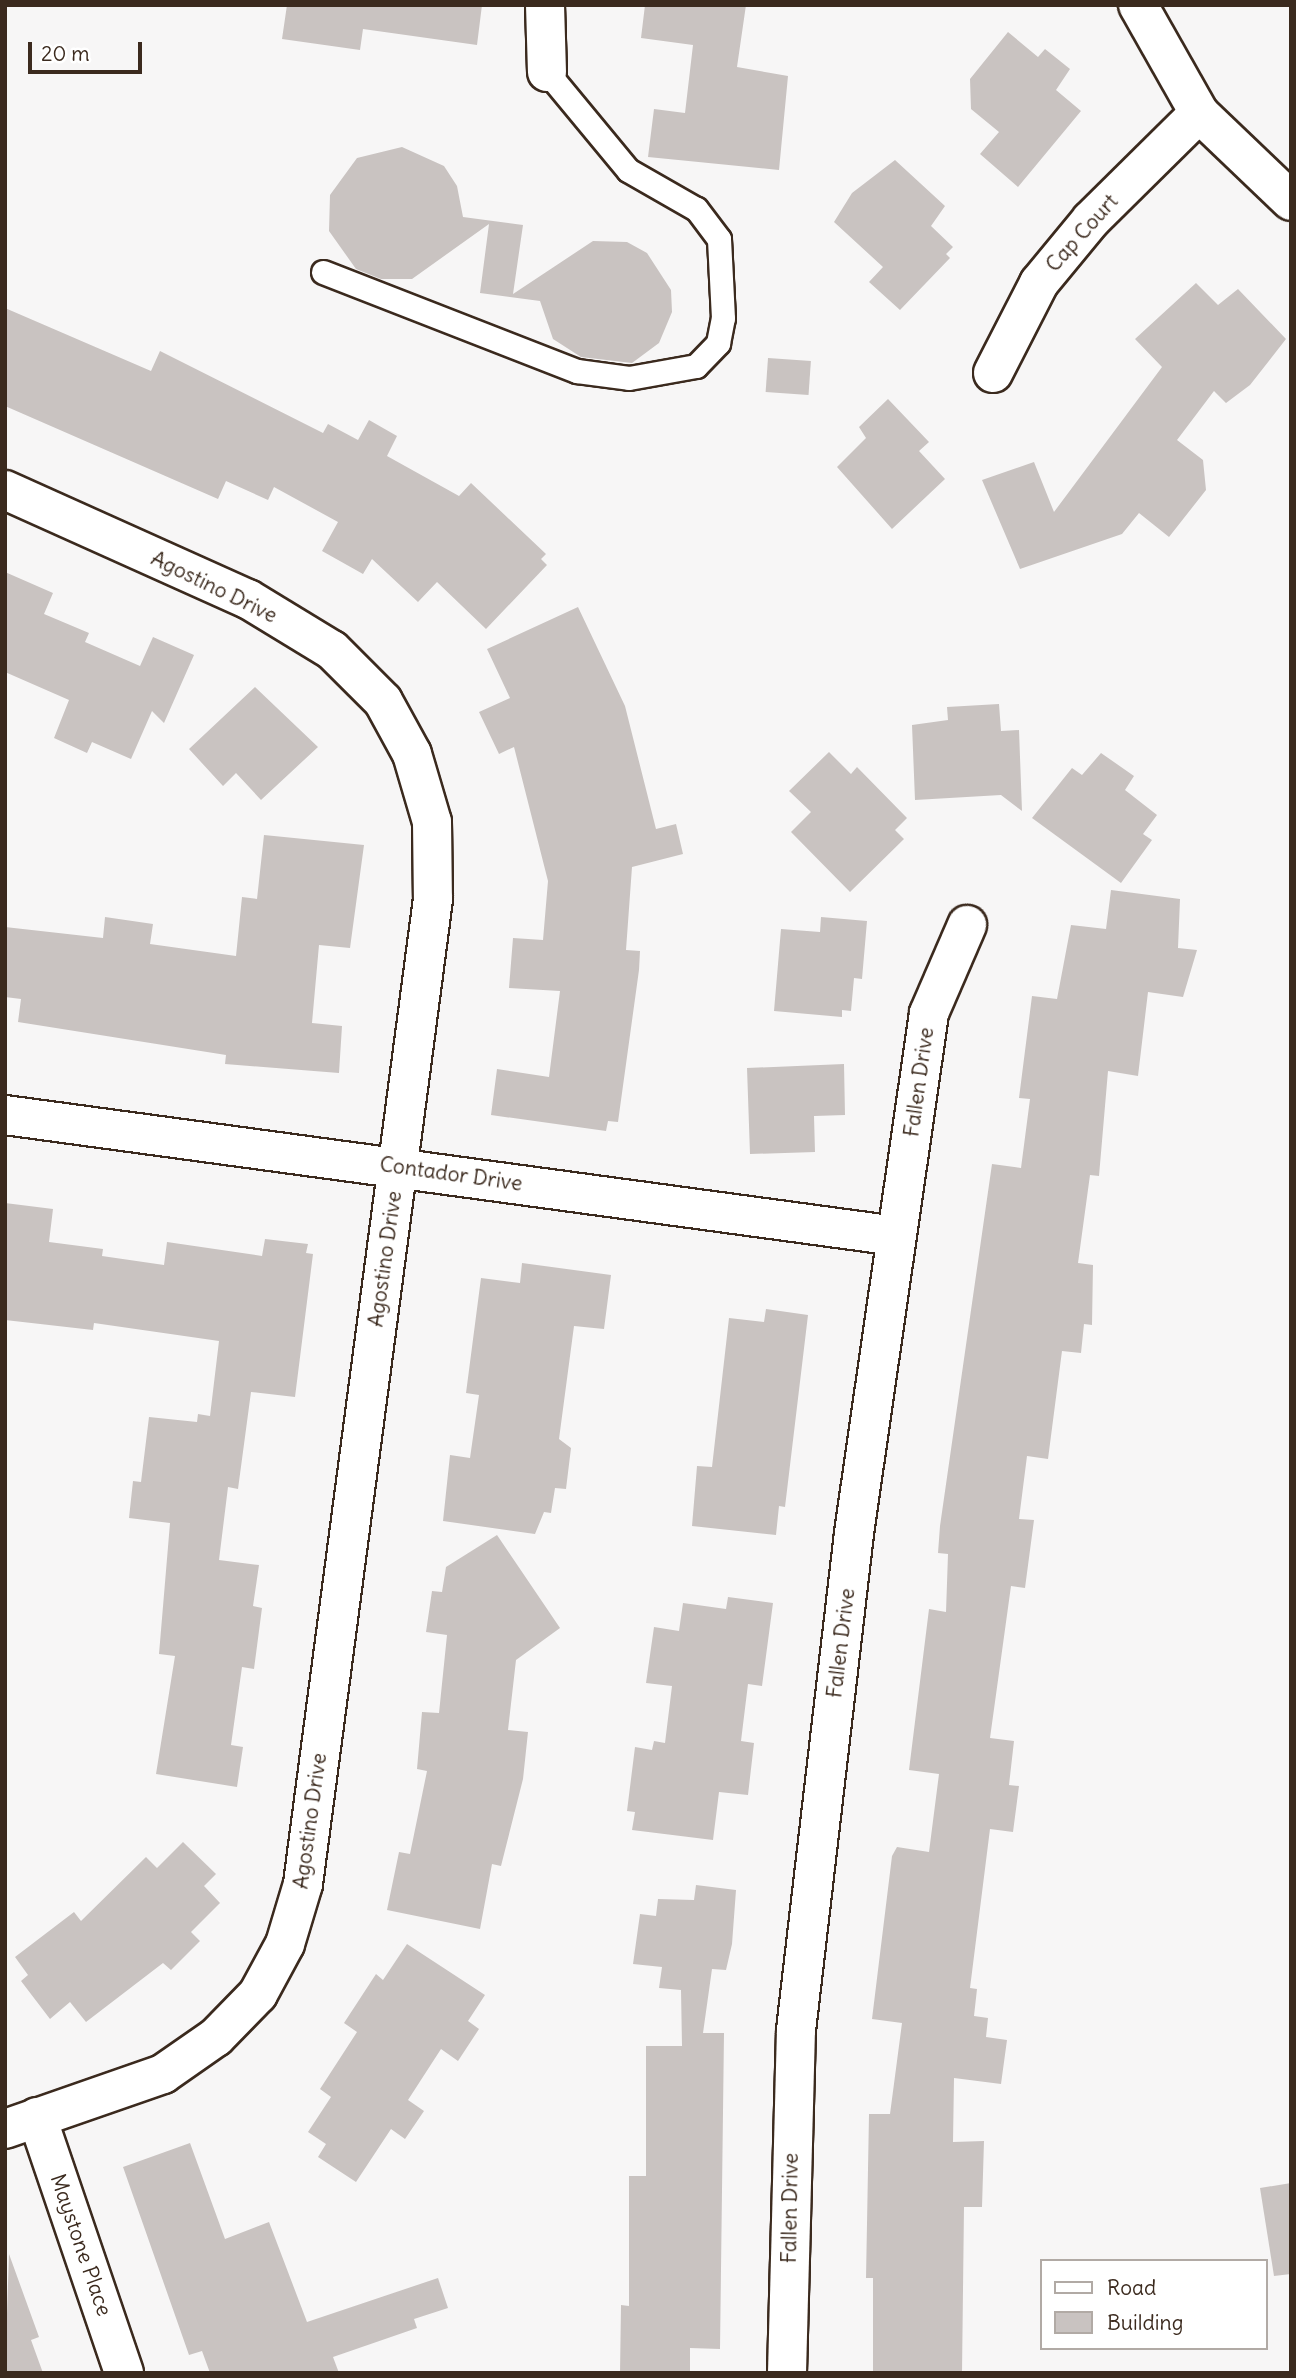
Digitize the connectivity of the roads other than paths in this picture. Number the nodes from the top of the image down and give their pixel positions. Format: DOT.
graph roads {
  1 [pos="545,5"];
  2 [pos="1138,5"];
  3 [pos="547,72"];
  4 [pos="1199,113"];
  5 [pos="1291,201"];
  6 [pos="324,272"];
  7 [pos="993,373"];
  8 [pos="5,490"];
  9 [pos="967,925"];
  10 [pos="5,1115"];
  11 [pos="397,1167"];
  12 [pos="897,1236"];
  13 [pos="21,2123"];
  14 [pos="124,2373"];
  15 [pos="787,2373"];
  1 -- 3 [label="street"];
  2 -- 4 [label="street"];
  3 -- 6 [label="lane"];
  4 -- 5 [label="street"];
  4 -- 7 [label="street, Cap Court"];
  8 -- 11 [label="street, Agostino Drive"];
  9 -- 12 [label="street, Fallen Drive"];
  10 -- 11 [label="street, Contador Drive"];
  11 -- 12 [label="street, Contador Drive"];
  11 -- 13 [label="street, Agostino Drive"];
  12 -- 15 [label="street, Fallen Drive"];
  13 -- 14 [label="street, Maystone Place"];
}
